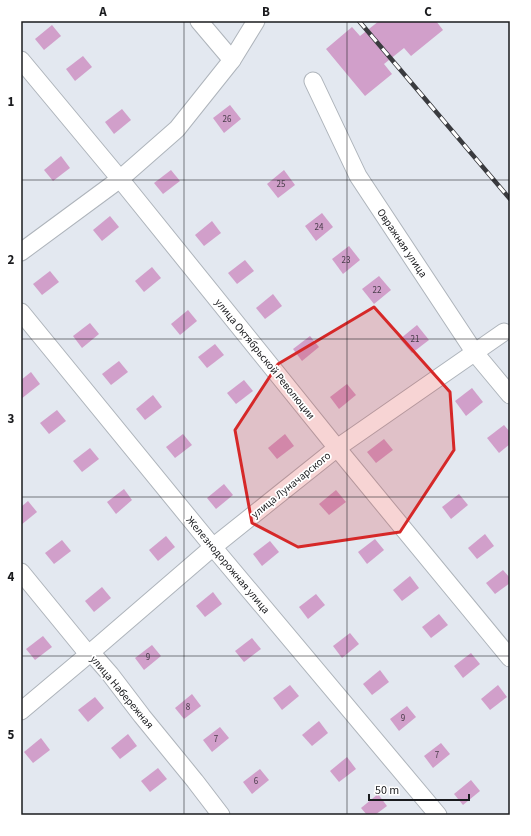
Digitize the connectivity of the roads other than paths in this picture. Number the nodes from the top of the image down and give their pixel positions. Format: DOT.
graph roads {
  1 [pos="199,21"];
  2 [pos="256,21"];
  3 [pos="21,60"];
  4 [pos="232,60"];
  5 [pos="313,81"];
  6 [pos="120,179"];
  7 [pos="21,252"];
  8 [pos="21,312"];
  9 [pos="504,332"];
  10 [pos="475,353"];
  11 [pos="510,395"];
  12 [pos="337,448"];
  13 [pos="213,547"];
  14 [pos="21,572"];
  15 [pos="90,653"];
  16 [pos="510,658"];
  17 [pos="21,711"];
  18 [pos="221,815"];
  19 [pos="438,815"];
  1 -- 4 [label="street"];
  2 -- 4 [label="street"];
  3 -- 6 [label="street, улица Октябрьской Революции"];
  4 -- 6 [label="street"];
  5 -- 10 [label="street, Овражная улица"];
  6 -- 7 [label="street"];
  6 -- 12 [label="street, улица Октябрьской Революции"];
  8 -- 13 [label="street, Железнодорожная улица"];
  9 -- 10 [label="street, улица Луначарского"];
  10 -- 11 [label="street, Овражная улица"];
  10 -- 12 [label="street, улица Луначарского"];
  12 -- 13 [label="street, улица Луначарского"];
  12 -- 16 [label="street, улица Октябрьской Революции"];
  13 -- 15 [label="street, улица Луначарского"];
  13 -- 19 [label="street, Железнодорожная улица"];
  14 -- 15 [label="street, улица Набережная"];
  15 -- 17 [label="street, улица Луначарского"];
  15 -- 18 [label="street, улица Набережная"];
}
